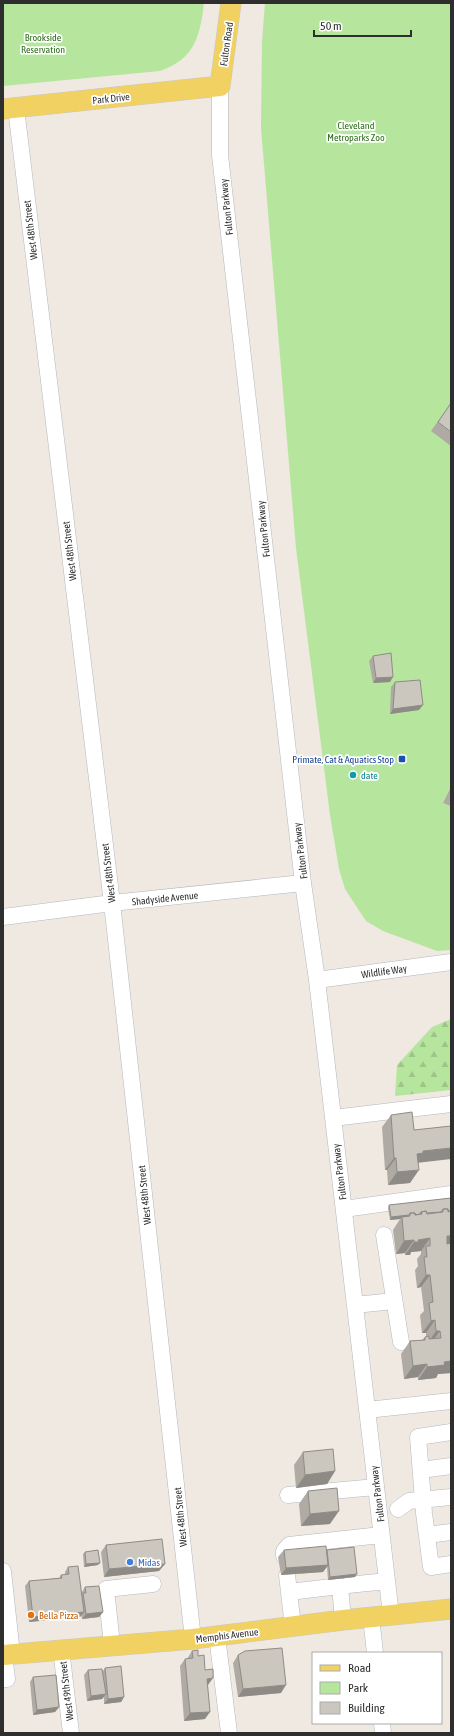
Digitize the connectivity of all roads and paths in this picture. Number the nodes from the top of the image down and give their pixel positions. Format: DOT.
graph roads {
  1 [pos="232,3"];
  2 [pos="220,86"];
  3 [pos="9,109"];
  4 [pos="303,883"];
  5 [pos="112,903"];
  6 [pos="3,917"];
  7 [pos="451,962"];
  8 [pos="317,980"];
  9 [pos="451,1104"];
  10 [pos="333,1118"];
  11 [pos="451,1194"];
  12 [pos="344,1209"];
  13 [pos="384,1235"];
  14 [pos="394,1301"];
  15 [pos="355,1305"];
  16 [pos="401,1342"];
  17 [pos="451,1401"];
  18 [pos="367,1410"];
  19 [pos="451,1432"];
  20 [pos="451,1466"];
  21 [pos="421,1470"];
  22 [pos="376,1487"];
  23 [pos="288,1495"];
  24 [pos="451,1497"];
  25 [pos="424,1506"];
  26 [pos="379,1510"];
  27 [pos="451,1532"];
  28 [pos="381,1535"];
  29 [pos="427,1535"];
  30 [pos="284,1556"];
  31 [pos="451,1564"];
  32 [pos="3,1571"];
  33 [pos="287,1575"];
  34 [pos="387,1581"];
  35 [pos="339,1582"];
  36 [pos="153,1584"];
  37 [pos="289,1592"];
  38 [pos="451,1609"];
  39 [pos="390,1615"];
  40 [pos="371,1617"];
  41 [pos="343,1620"];
  42 [pos="293,1627"];
  43 [pos="218,1636"];
  44 [pos="193,1639"];
  45 [pos="112,1645"];
  46 [pos="61,1649"];
  47 [pos="375,1652"];
  48 [pos="6,1655"];
  49 [pos="3,1679"];
  50 [pos="71,1733"];
  51 [pos="229,1733"];
  1 -- 2 [label="main road, Fulton Road"];
  2 -- 3 [label="main road, Park Drive"];
  2 -- 4 [label="street, Fulton Parkway"];
  3 -- 5 [label="street, West 48th Street"];
  4 -- 5 [label="street, Shadyside Avenue"];
  4 -- 8 [label="street, Fulton Parkway"];
  5 -- 6 [label="street, Shadyside Avenue"];
  5 -- 44 [label="street, West 48th Street"];
  7 -- 8 [label="street, Wildlife Way"];
  8 -- 10 [label="street, Fulton Parkway"];
  9 -- 10 [label="street"];
  10 -- 12 [label="street, Fulton Parkway"];
  11 -- 12 [label="street"];
  12 -- 15 [label="street, Fulton Parkway"];
  13 -- 14 [label="street"];
  14 -- 15 [label="street"];
  14 -- 16 [label="street"];
  15 -- 18 [label="street, Fulton Parkway"];
  17 -- 18 [label="street"];
  18 -- 22 [label="street, Fulton Parkway"];
  19 -- 21 [label="street"];
  20 -- 21 [label="street"];
  21 -- 25 [label="street"];
  22 -- 23 [label="street"];
  22 -- 26 [label="street, Fulton Parkway"];
  24 -- 25 [label="street"];
  25 -- 26 [label="street"];
  25 -- 29 [label="street"];
  26 -- 28 [label="street, Fulton Parkway"];
  27 -- 29 [label="street"];
  28 -- 30 [label="street"];
  28 -- 34 [label="street, Fulton Parkway"];
  29 -- 31 [label="street"];
  32 -- 48 [label="street"];
  33 -- 37 [label="street"];
  34 -- 35 [label="street"];
  34 -- 39 [label="street, Fulton Parkway"];
  35 -- 37 [label="street"];
  35 -- 41 [label="street"];
  36 -- 45 [label="street"];
  37 -- 42 [label="street"];
  38 -- 39 [label="main road, Memphis Avenue"];
  39 -- 40 [label="main road, Memphis Avenue"];
  40 -- 41 [label="main road, Memphis Avenue"];
  40 -- 47 [label="street"];
  41 -- 42 [label="main road, Memphis Avenue"];
  42 -- 43 [label="main road, Memphis Avenue"];
  43 -- 44 [label="main road, Memphis Avenue"];
  43 -- 51 [label="street"];
  44 -- 45 [label="main road, Memphis Avenue"];
  45 -- 46 [label="main road, Memphis Avenue"];
  46 -- 48 [label="main road, Memphis Avenue"];
  46 -- 50 [label="street, West 49th Street"];
  48 -- 49 [label="street"];
}
